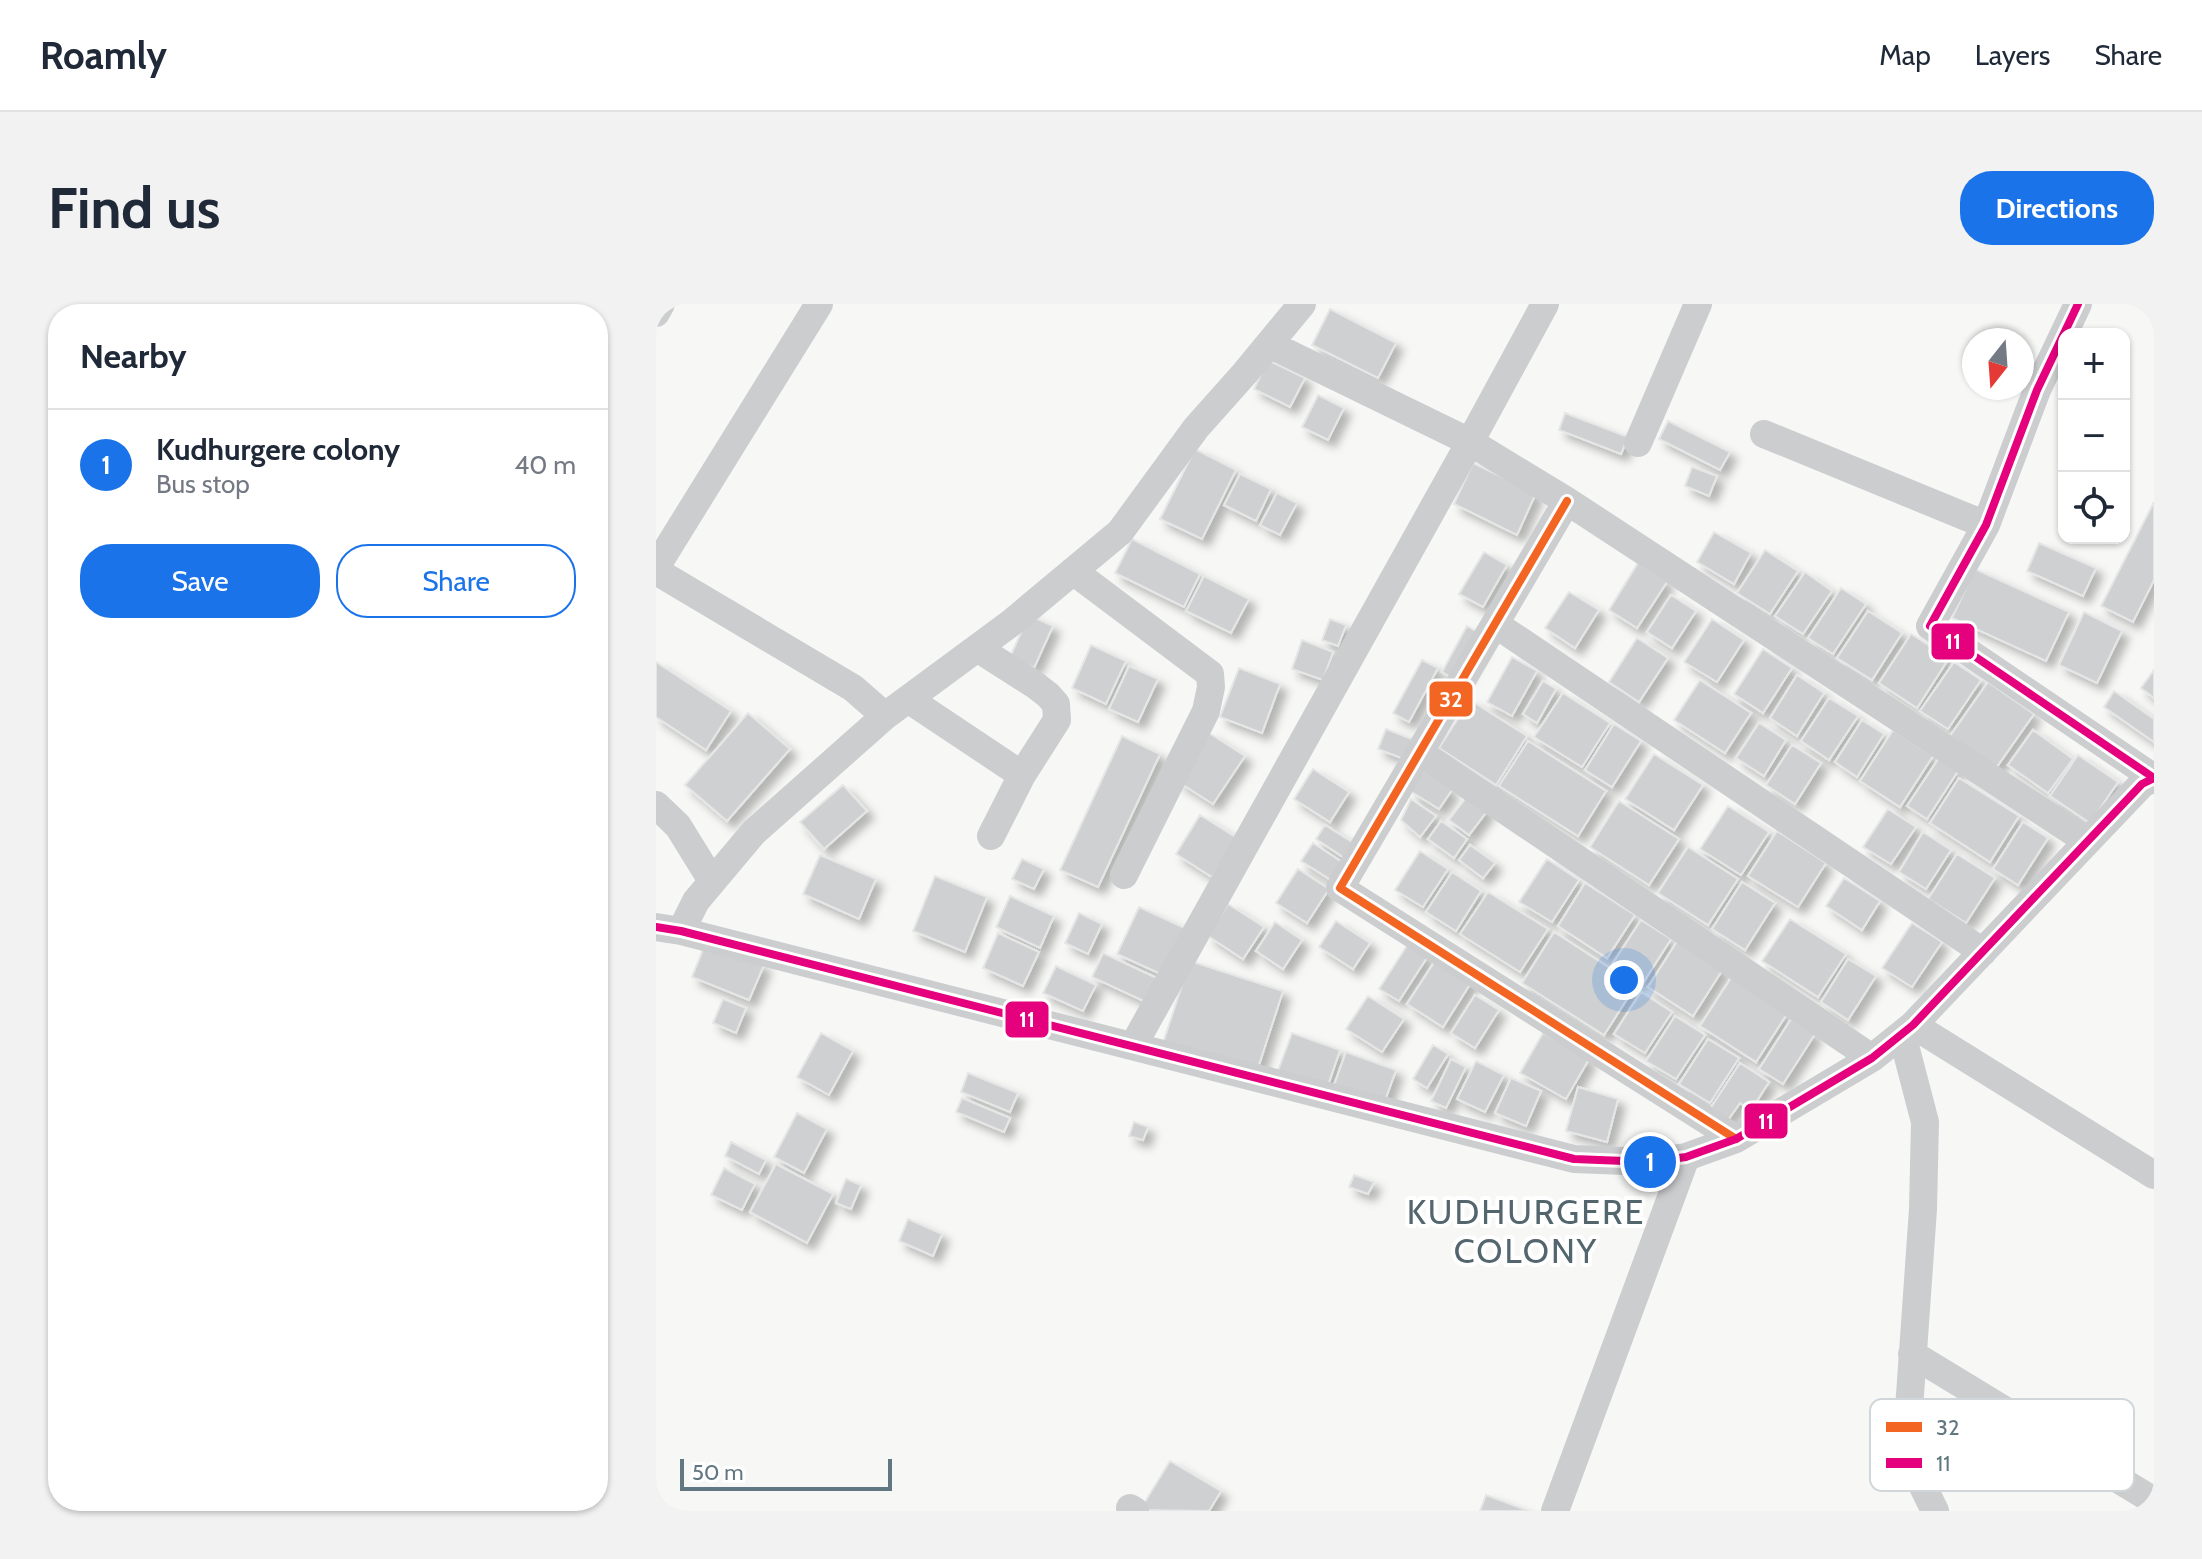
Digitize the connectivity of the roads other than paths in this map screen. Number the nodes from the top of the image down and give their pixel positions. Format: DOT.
graph roads {
  1 [pos="661,304"];
  2 [pos="819,304"];
  3 [pos="1302,304"];
  4 [pos="1545,304"];
  5 [pos="2078,304"];
  6 [pos="1696,305"];
  7 [pos="656,313"];
  8 [pos="1269,344"];
  9 [pos="1764,434"];
  10 [pos="1470,442"];
  11 [pos="1638,443"];
  12 [pos="1567,501"];
  13 [pos="1986,525"];
  14 [pos="656,569"];
  15 [pos="1073,571"];
  16 [pos="1495,624"];
  17 [pos="977,648"];
  18 [pos="897,707"];
  19 [pos="1419,752"];
  20 [pos="1022,775"];
  21 [pos="2147,793"];
  22 [pos="656,805"];
  23 [pos="991,836"];
  24 [pos="2087,841"];
  25 [pos="1124,875"];
  26 [pos="712,881"];
  27 [pos="668,929"];
  28 [pos="1983,952"];
  29 [pos="1907,1030"];
  30 [pos="1133,1046"];
  31 [pos="1872,1058"];
  32 [pos="1736,1139"];
  33 [pos="1686,1157"];
  34 [pos="2154,1175"];
  35 [pos="1912,1354"];
  36 [pos="1909,1399"];
  37 [pos="1986,1399"];
  38 [pos="2134,1489"];
  39 [pos="1925,1491"];
  40 [pos="2154,1501"];
  41 [pos="1555,1511"];
  42 [pos="1935,1511"];
  1 -- 7 [label="street"];
  2 -- 14 [label="street"];
  3 -- 8 [label="street"];
  4 -- 10 [label="street"];
  5 -- 13 [label="street"];
  6 -- 11 [label="street"];
  8 -- 10 [label="street"];
  8 -- 15 [label="street"];
  9 -- 13 [label="street"];
  10 -- 12 [label="street"];
  10 -- 30 [label="street"];
  12 -- 16 [label="street"];
  12 -- 24 [label="street"];
  13 -- 21 [label="street"];
  14 -- 18 [label="street"];
  15 -- 17 [label="street"];
  15 -- 25 [label="street"];
  16 -- 19 [label="street"];
  16 -- 28 [label="street"];
  17 -- 18 [label="street"];
  17 -- 20 [label="street"];
  18 -- 20 [label="street"];
  18 -- 26 [label="street"];
  19 -- 31 [label="street"];
  19 -- 32 [label="street"];
  20 -- 23 [label="street"];
  21 -- 24 [label="street"];
  22 -- 26 [label="street"];
  24 -- 28 [label="street"];
  26 -- 27 [label="street"];
  27 -- 30 [label="street"];
  28 -- 29 [label="street"];
  29 -- 31 [label="street"];
  29 -- 34 [label="street"];
  29 -- 35 [label="street"];
  30 -- 33 [label="street"];
  31 -- 32 [label="street"];
  32 -- 33 [label="street"];
  33 -- 41 [label="street"];
  35 -- 36 [label="street"];
  35 -- 37 [label="street"];
  38 -- 40 [label="street"];
  39 -- 42 [label="street"];
}
